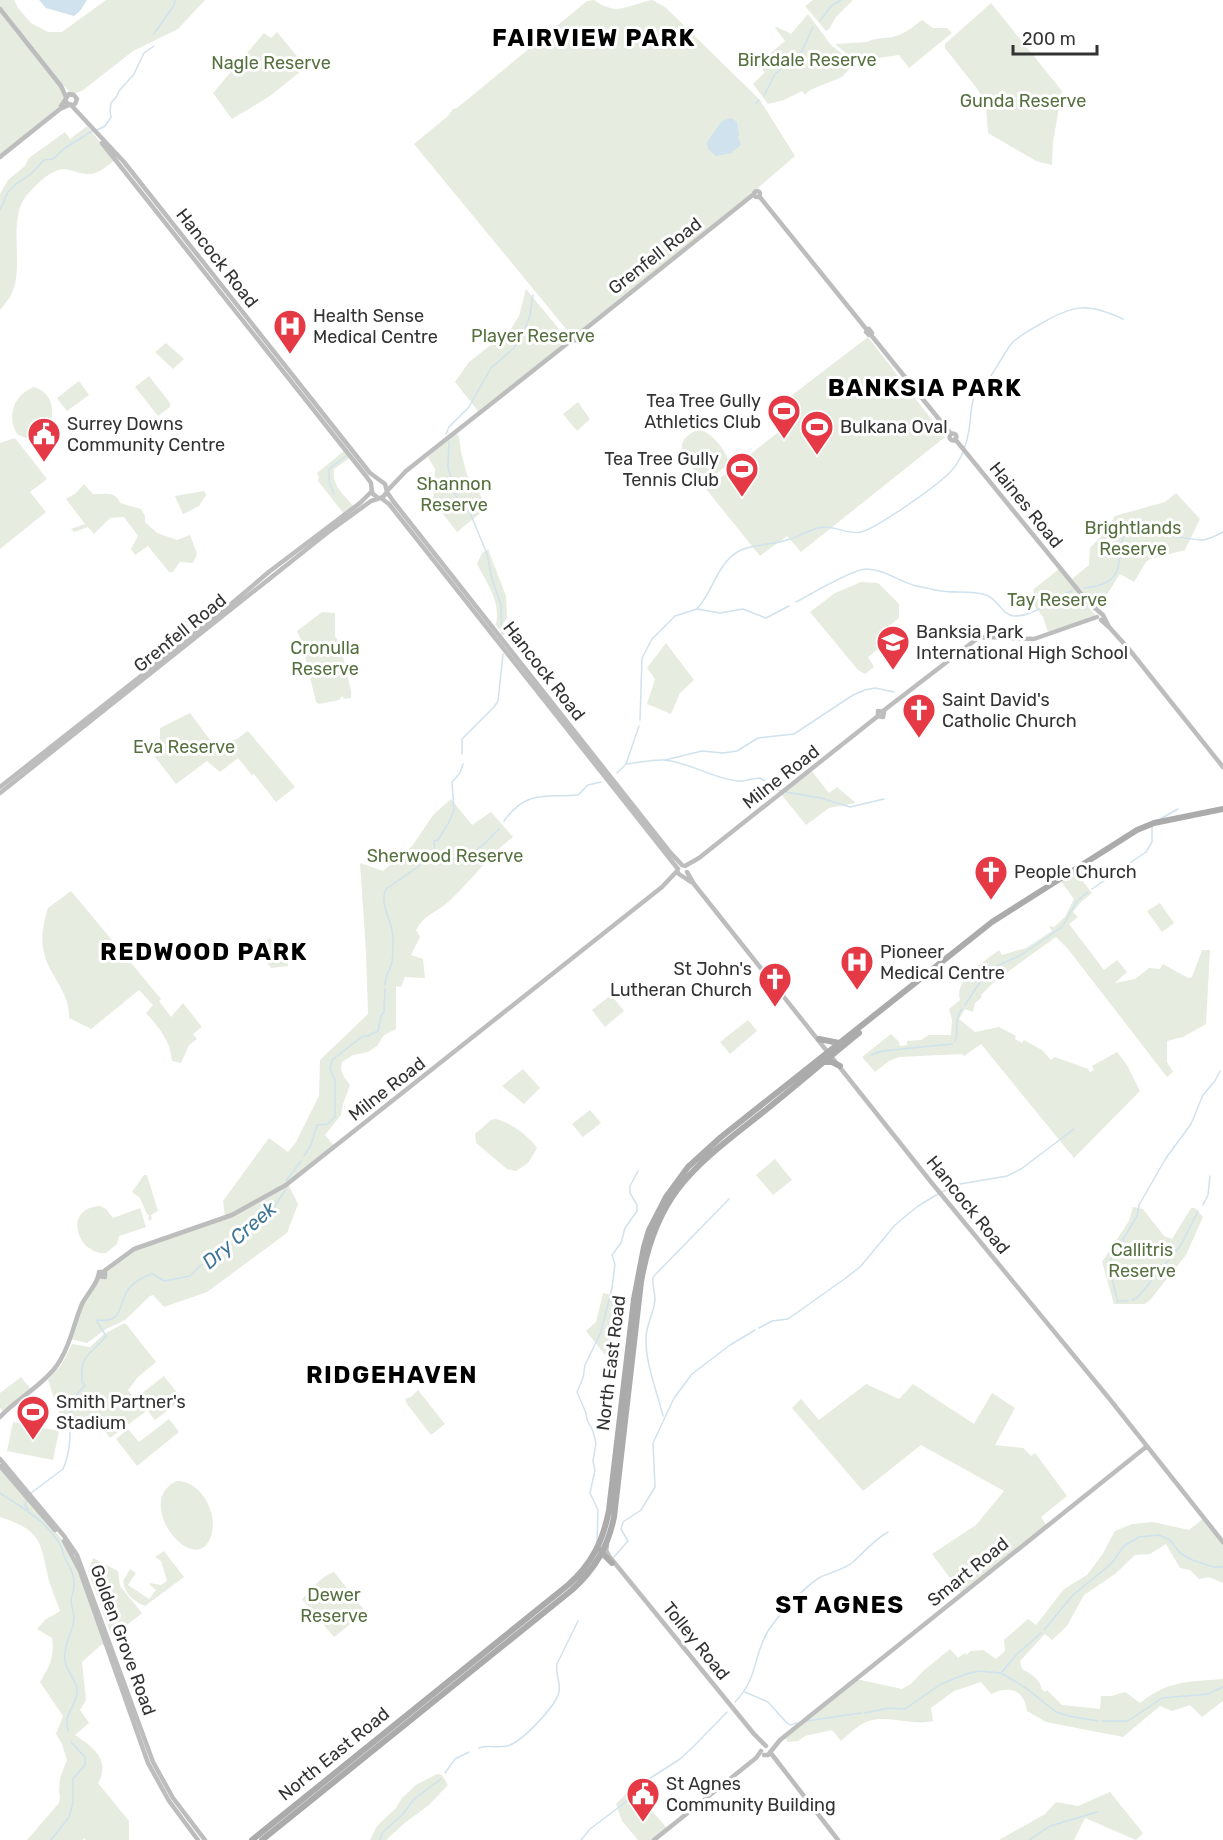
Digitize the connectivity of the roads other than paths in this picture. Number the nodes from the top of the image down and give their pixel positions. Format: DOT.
graph roads {
  1 [pos="0,9"];
  2 [pos="67,97"];
  3 [pos="72,104"];
  4 [pos="60,109"];
  5 [pos="94,132"];
  6 [pos="0,157"];
  7 [pos="288,369"];
  8 [pos="289,380"];
  9 [pos="297,381"];
  10 [pos="314,410"];
  11 [pos="322,413"];
  12 [pos="325,424"];
  13 [pos="951,434"];
  14 [pos="406,471"];
  15 [pos="382,483"];
  16 [pos="372,490"];
  17 [pos="387,491"];
  18 [pos="380,498"];
  19 [pos="340,520"];
  20 [pos="1100,617"];
  21 [pos="543,696"];
  22 [pos="54,748"];
  23 [pos="1223,767"];
  24 [pos="0,787"];
  25 [pos="0,793"];
  26 [pos="1223,809"];
  27 [pos="683,871"];
  28 [pos="1024,902"];
  29 [pos="819,1040"];
  30 [pos="840,1043"];
  31 [pos="830,1054"];
  32 [pos="823,1062"];
  33 [pos="814,1064"];
  34 [pos="840,1066"];
  35 [pos="777,1101"];
  36 [pos="763,1106"];
  37 [pos="0,1417"];
  38 [pos="1146,1447"];
  39 [pos="0,1458"];
  40 [pos="0,1466"];
  41 [pos="14,1479"];
  42 [pos="618,1488"];
  43 [pos="611,1497"];
  44 [pos="616,1505"];
  45 [pos="1223,1542"];
  46 [pos="604,1543"];
  47 [pos="602,1553"];
  48 [pos="598,1560"];
  49 [pos="613,1561"];
  50 [pos="587,1566"];
  51 [pos="92,1600"];
  52 [pos="766,1751"];
  53 [pos="198,1840"];
  54 [pos="205,1840"];
  55 [pos="252,1840"];
  56 [pos="262,1840"];
  57 [pos="656,1840"];
  58 [pos="838,1840"];
  1 -- 2 [label="main road"];
  2 -- 3 [label="main road"];
  2 -- 3 [label="main road"];
  2 -- 4 [label="main road"];
  3 -- 4 [label="main road"];
  3 -- 5 [label="main road, Hancock Road"];
  4 -- 6 [label="main road"];
  5 -- 7 [label="main road, Hancock Road"];
  5 -- 8 [label="main road, Hancock Road"];
  7 -- 8 [label="main road"];
  7 -- 9 [label="main road, Hancock Road"];
  8 -- 9 [label="main road"];
  8 -- 10 [label="main road, Hancock Road"];
  9 -- 11 [label="main road, Hancock Road"];
  10 -- 11 [label="main road"];
  10 -- 12 [label="main road, Hancock Road"];
  11 -- 12 [label="main road"];
  11 -- 15 [label="main road, Hancock Road"];
  12 -- 16 [label="main road, Hancock Road"];
  13 -- 14 [label="main road, Grenfell Road"];
  13 -- 20 [label="main road, Haines Road"];
  14 -- 15 [label="main road"];
  14 -- 17 [label="main road"];
  15 -- 16 [label="main road"];
  15 -- 17 [label="main road"];
  16 -- 18 [label="main road"];
  16 -- 19 [label="main road, Grenfell Road"];
  17 -- 18 [label="main road"];
  17 -- 21 [label="main road, Hancock Road"];
  18 -- 19 [label="main road, Grenfell Road"];
  18 -- 21 [label="main road, Hancock Road"];
  19 -- 22 [label="main road, Grenfell Road"];
  20 -- 23 [label="main road"];
  20 -- 27 [label="main road, Milne Road"];
  21 -- 27 [label="main road, Hancock Road"];
  22 -- 24 [label="main road, Grenfell Road"];
  22 -- 25 [label="main road, Grenfell Road"];
  26 -- 28 [label="main road, North East Road"];
  27 -- 29 [label="main road, Hancock Road"];
  27 -- 37 [label="main road, Milne Road"];
  28 -- 30 [label="main road, North East Road"];
  28 -- 31 [label="main road, North East Road"];
  29 -- 30 [label="main road"];
  29 -- 31 [label="main road, Hancock Road"];
  29 -- 33 [label="main road"];
  30 -- 31 [label="main road, North East Road"];
  31 -- 32 [label="main road, North East Road"];
  31 -- 33 [label="main road, North East Road"];
  31 -- 34 [label="main road, Hancock Road"];
  32 -- 34 [label="main road"];
  32 -- 35 [label="main road, North East Road"];
  33 -- 36 [label="main road, North East Road"];
  34 -- 38 [label="main road, Hancock Road"];
  35 -- 36 [label="main road"];
  35 -- 42 [label="main road, North East Road"];
  36 -- 43 [label="main road, North East Road"];
  38 -- 45 [label="main road, Hancock Road"];
  38 -- 52 [label="main road, Smart Road"];
  39 -- 41 [label="main road, Golden Grove Road"];
  40 -- 41 [label="main road, Golden Grove Road"];
  41 -- 51 [label="main road, Golden Grove Road"];
  42 -- 43 [label="main road"];
  42 -- 44 [label="main road, North East Road"];
  43 -- 44 [label="main road"];
  43 -- 46 [label="main road, North East Road"];
  44 -- 46 [label="main road, North East Road"];
  46 -- 47 [label="main road, North East Road"];
  46 -- 49 [label="main road"];
  46 -- 50 [label="main road, North East Road"];
  47 -- 48 [label="main road, North East Road"];
  47 -- 49 [label="main road"];
  47 -- 50 [label="main road"];
  48 -- 49 [label="main road"];
  48 -- 56 [label="main road, North East Road"];
  49 -- 52 [label="main road, Tolley Road"];
  50 -- 55 [label="main road, North East Road"];
  51 -- 53 [label="main road, Golden Grove Road"];
  51 -- 54 [label="main road, Golden Grove Road"];
  52 -- 57 [label="main road, Smart Road"];
  52 -- 58 [label="main road, Tolley Road"];
}
